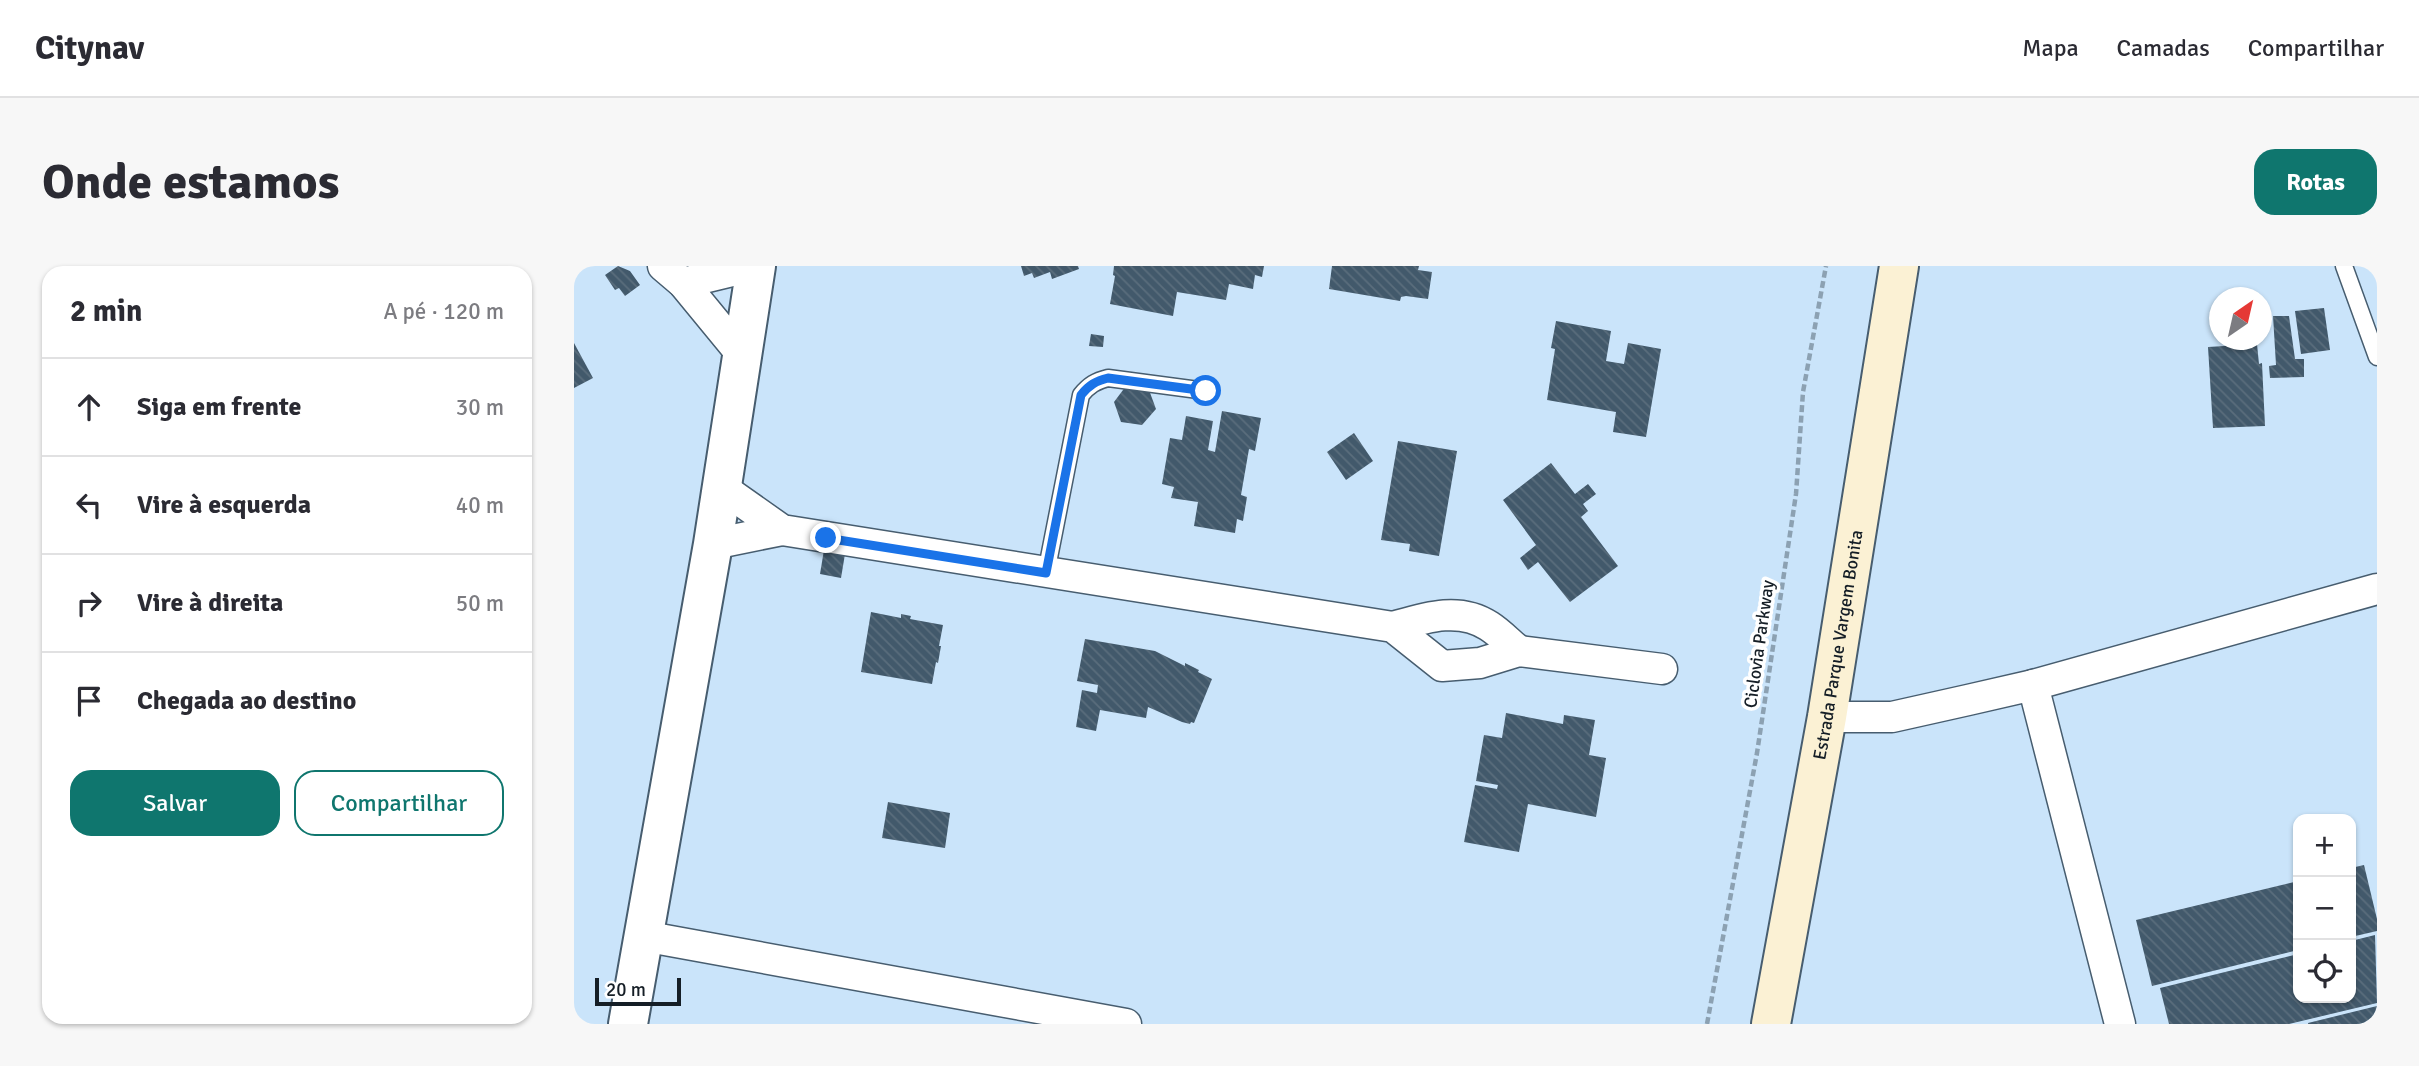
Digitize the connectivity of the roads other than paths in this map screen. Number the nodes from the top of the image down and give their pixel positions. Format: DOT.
graph roads {
  1 [pos="755,266"];
  2 [pos="1899,266"];
  3 [pos="2344,266"];
  4 [pos="673,274"];
  5 [pos="743,356"];
  6 [pos="2377,357"];
  7 [pos="1206,391"];
  8 [pos="721,487"];
  9 [pos="782,530"];
  10 [pos="713,544"];
  11 [pos="1046,573"];
  12 [pos="2377,589"];
  13 [pos="1393,627"];
  14 [pos="1519,651"];
  15 [pos="1662,668"];
  16 [pos="2033,685"];
  17 [pos="1827,717"];
  18 [pos="643,936"];
  19 [pos="628,1024"];
  20 [pos="1126,1024"];
  21 [pos="1771,1024"];
  22 [pos="2120,1024"];
  1 -- 4 [label="street"];
  1 -- 5 [label="street"];
  2 -- 17 [label="main road, Estrada Parque Vargem Bonita"];
  3 -- 6 [label="lane"];
  4 -- 5 [label="street"];
  5 -- 8 [label="street"];
  7 -- 11 [label="lane"];
  8 -- 9 [label="street"];
  8 -- 10 [label="street"];
  9 -- 10 [label="street"];
  9 -- 11 [label="street"];
  10 -- 18 [label="street"];
  11 -- 13 [label="street"];
  12 -- 16 [label="street"];
  13 -- 14 [label="street"];
  13 -- 14 [label="street"];
  14 -- 15 [label="street"];
  16 -- 17 [label="street"];
  16 -- 22 [label="street"];
  17 -- 21 [label="main road, Estrada Parque Vargem Bonita"];
  18 -- 19 [label="street"];
  18 -- 20 [label="street"];
}
